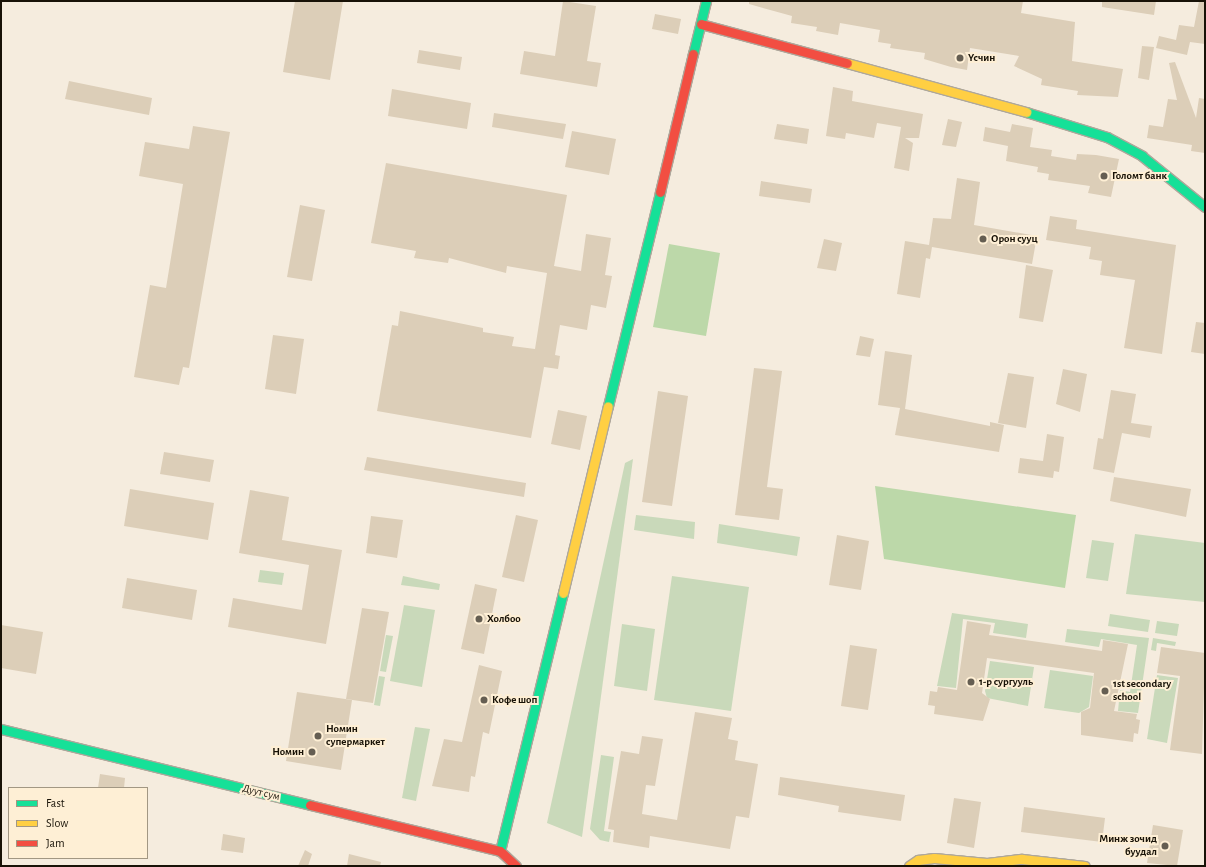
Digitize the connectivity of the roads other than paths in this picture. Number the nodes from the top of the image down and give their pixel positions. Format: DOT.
graph roads {
  1 [pos="706,1"];
  2 [pos="701,24"];
  3 [pos="1205,207"];
  4 [pos="1,729"];
  5 [pos="500,851"];
  6 [pos="516,866"];
  7 [pos="909,866"];
  8 [pos="1085,866"];
  1 -- 2 [label="street"];
  2 -- 3 [label="street"];
  2 -- 5 [label="street"];
  4 -- 5 [label="street, Дуут сум"];
  5 -- 6 [label="street, Дуут сум"];
  7 -- 8 [label="street"];
}
